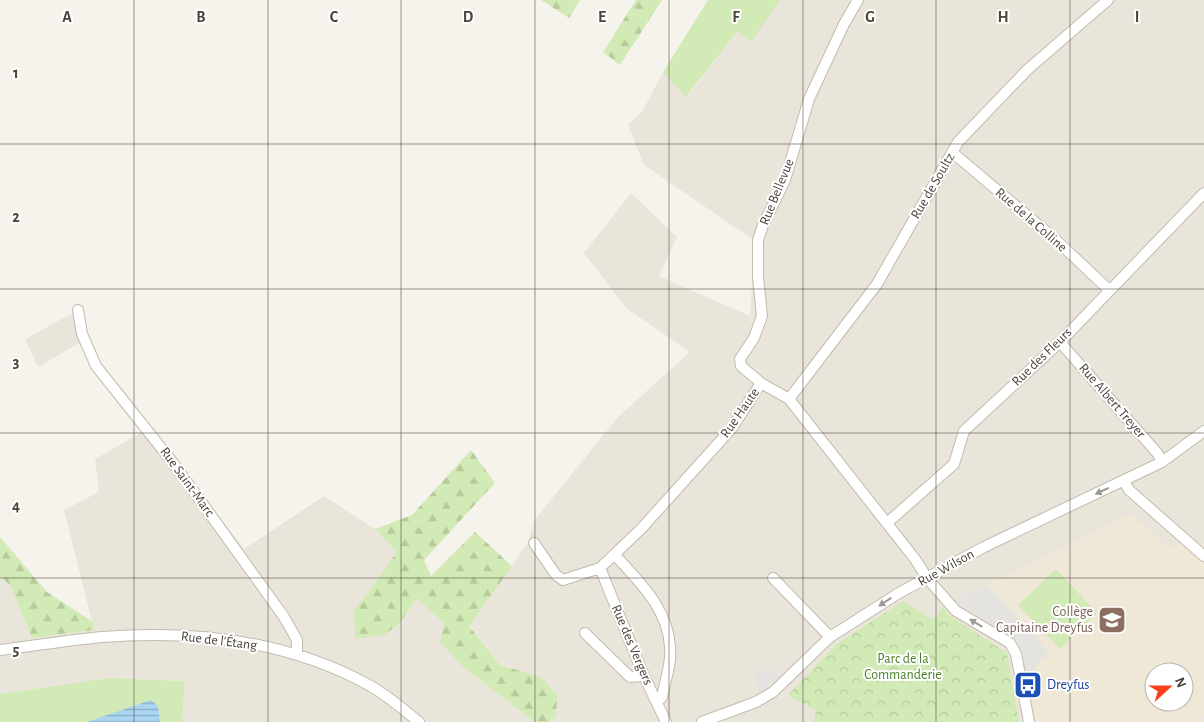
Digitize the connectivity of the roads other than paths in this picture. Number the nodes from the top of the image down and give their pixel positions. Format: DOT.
graph roads {
  1 [pos="858,0"];
  2 [pos="1108,0"];
  3 [pos="952,152"];
  4 [pos="1204,193"];
  5 [pos="1109,290"];
  6 [pos="78,310"];
  7 [pos="1060,342"];
  8 [pos="761,383"];
  9 [pos="789,399"];
  10 [pos="1204,431"];
  11 [pos="1162,462"];
  12 [pos="1124,481"];
  13 [pos="887,523"];
  14 [pos="534,543"];
  15 [pos="614,555"];
  16 [pos="1204,556"];
  17 [pos="600,568"];
  18 [pos="773,578"];
  19 [pos="927,578"];
  20 [pos="585,634"];
  21 [pos="830,637"];
  22 [pos="0,650"];
  23 [pos="297,654"];
  24 [pos="644,676"];
  25 [pos="657,702"];
  26 [pos="419,722"];
  27 [pos="666,722"];
  28 [pos="702,722"];
  29 [pos="1028,722"];
  1 -- 8 [label="street, Rue Bellevue"];
  2 -- 3 [label="street, Rue de Soultz"];
  3 -- 5 [label="street, Rue de la Colline"];
  3 -- 9 [label="street, Rue de Soultz"];
  4 -- 5 [label="street, Rue des Fleurs"];
  5 -- 7 [label="street, Rue des Fleurs"];
  6 -- 23 [label="street, Rue Saint-Marc"];
  7 -- 11 [label="street, Rue Albert Treyer"];
  7 -- 13 [label="street, Rue des Fleurs"];
  8 -- 9 [label="street, Rue Haute"];
  8 -- 15 [label="street, Rue Haute"];
  9 -- 13 [label="street, Rue Haute"];
  10 -- 11 [label="street, Rue Wilson"];
  11 -- 12 [label="street, Rue Wilson"];
  12 -- 16 [label="street"];
  12 -- 19 [label="street, Rue Wilson, one-way"];
  13 -- 19 [label="street, Rue Haute"];
  14 -- 17 [label="street, Rue Haute"];
  15 -- 17 [label="street, Rue Haute"];
  15 -- 25 [label="street"];
  17 -- 24 [label="street, Rue des Vergers"];
  18 -- 21 [label="street"];
  19 -- 21 [label="street, Rue Wilson, one-way"];
  29 -- 19 [label="street, Rue Haute, one-way"];
  20 -- 24 [label="street"];
  21 -- 28 [label="street, Rue Wilson"];
  22 -- 23 [label="street, Rue de l'Étang"];
  23 -- 26 [label="street, Rue de l'Étang"];
  24 -- 25 [label="street, Rue des Vergers"];
  25 -- 27 [label="street, Rue des Vergers"];
}
